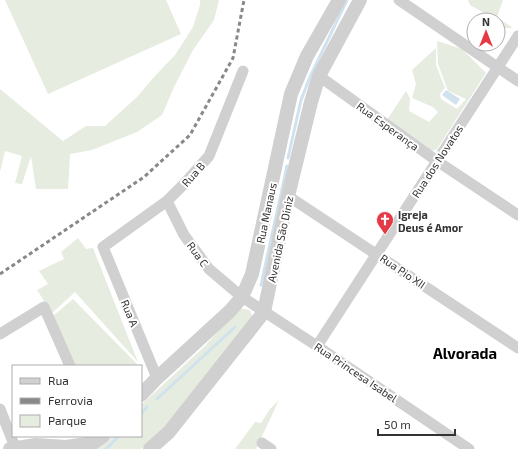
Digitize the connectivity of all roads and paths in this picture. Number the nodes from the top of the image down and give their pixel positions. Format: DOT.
graph roads {
  1 [pos="339,0"];
  2 [pos="360,0"];
  3 [pos="399,0"];
  4 [pos="518,36"];
  5 [pos="497,68"];
  6 [pos="243,71"];
  7 [pos="319,76"];
  8 [pos="518,82"];
  9 [pos="437,162"];
  10 [pos="288,196"];
  11 [pos="167,201"];
  12 [pos="518,215"];
  13 [pos="103,247"];
  14 [pos="377,254"];
  15 [pos="242,297"];
  16 [pos="264,312"];
  17 [pos="0,334"];
  18 [pos="317,346"];
  19 [pos="518,348"];
  20 [pos="70,365"];
  21 [pos="157,378"];
  22 [pos="142,394"];
  23 [pos="0,409"];
  24 [pos="102,437"];
  25 [pos="13,448"];
  26 [pos="150,449"];
  27 [pos="469,449"];
  1 -- 15 [label="street, Rua Manaus"];
  2 -- 7 [label="street, Avenida São Diniz"];
  3 -- 5 [label="street"];
  4 -- 5 [label="street, Rua dos Novatos"];
  5 -- 8 [label="street"];
  5 -- 9 [label="street, Rua dos Novatos"];
  6 -- 11 [label="street, Rua B"];
  7 -- 9 [label="street, Rua Esperança"];
  7 -- 10 [label="street, Avenida São Diniz"];
  9 -- 12 [label="street, Rua Esperança"];
  9 -- 14 [label="street, Rua dos Novatos"];
  10 -- 14 [label="street, Rua Pio XII"];
  10 -- 16 [label="street, Avenida São Diniz"];
  11 -- 13 [label="street, Rua B"];
  11 -- 15 [label="street, Rua C"];
  13 -- 21 [label="street, Rua A"];
  14 -- 18 [label="street, Rua dos Novatos"];
  14 -- 19 [label="street, Rua Pio XII"];
  15 -- 16 [label="street, Rua Princesa Isabel"];
  15 -- 21 [label="street, Rua Manaus"];
  16 -- 18 [label="street, Rua Princesa Isabel"];
  16 -- 26 [label="street, Avenida São Diniz"];
  17 -- 20 [label="street"];
  18 -- 27 [label="street, Rua Princesa Isabel"];
  21 -- 22 [label="street, Rua Manaus"];
  23 -- 25 [label="street"];
  24 -- 25 [label="street"];
}
